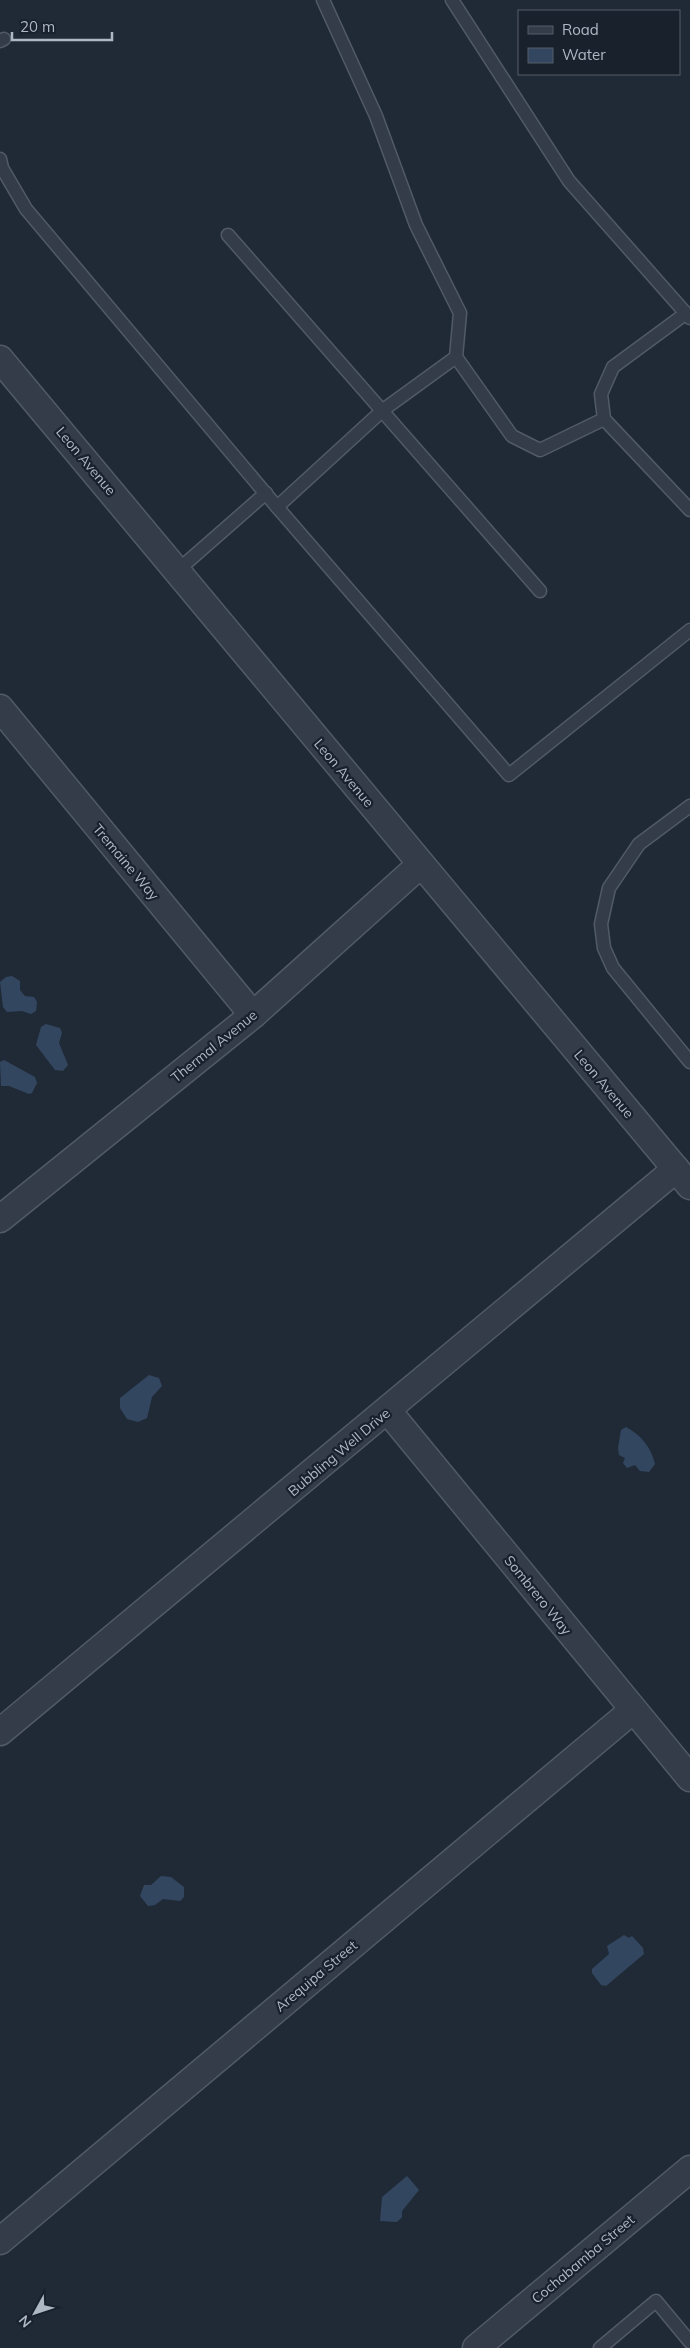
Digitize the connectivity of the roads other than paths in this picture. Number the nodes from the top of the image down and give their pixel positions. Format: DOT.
graph roads {
  1 [pos="323,0"];
  2 [pos="452,0"];
  3 [pos="0,159"];
  4 [pos="228,234"];
  5 [pos="688,316"];
  6 [pos="456,356"];
  7 [pos="0,359"];
  8 [pos="383,410"];
  9 [pos="604,419"];
  10 [pos="266,494"];
  11 [pos="277,507"];
  12 [pos="690,510"];
  13 [pos="177,571"];
  14 [pos="540,591"];
  15 [pos="690,630"];
  16 [pos="0,708"];
  17 [pos="690,806"];
  18 [pos="420,865"];
  19 [pos="253,1015"];
  20 [pos="690,1062"];
  21 [pos="683,1178"];
  22 [pos="0,1219"];
  23 [pos="388,1411"];
  24 [pos="633,1710"];
  25 [pos="0,1732"];
  26 [pos="690,1778"];
  27 [pos="690,2169"];
  28 [pos="0,2242"];
  29 [pos="690,2342"];
  30 [pos="476,2348"];
  31 [pos="600,2348"];
  1 -- 6 [label="lane"];
  2 -- 5 [label="lane"];
  3 -- 10 [label="lane"];
  4 -- 8 [label="lane"];
  5 -- 9 [label="lane"];
  6 -- 8 [label="lane"];
  6 -- 9 [label="lane"];
  7 -- 13 [label="street, Leon Avenue"];
  8 -- 11 [label="lane"];
  8 -- 14 [label="lane"];
  9 -- 12 [label="lane"];
  10 -- 11 [label="lane"];
  10 -- 13 [label="lane"];
  11 -- 15 [label="lane"];
  13 -- 18 [label="street, Leon Avenue"];
  16 -- 19 [label="street, Tremaine Way"];
  17 -- 20 [label="lane"];
  18 -- 19 [label="street, Thermal Avenue"];
  18 -- 21 [label="street, Leon Avenue"];
  19 -- 22 [label="street, Thermal Avenue"];
  21 -- 23 [label="street, Bubbling Well Drive"];
  23 -- 24 [label="street, Sombrero Way"];
  23 -- 25 [label="street, Bubbling Well Drive"];
  24 -- 26 [label="street, Sombrero Way"];
  24 -- 28 [label="street, Arequipa Street"];
  27 -- 30 [label="street, Cochabamba Street"];
  29 -- 31 [label="lane"];
}
